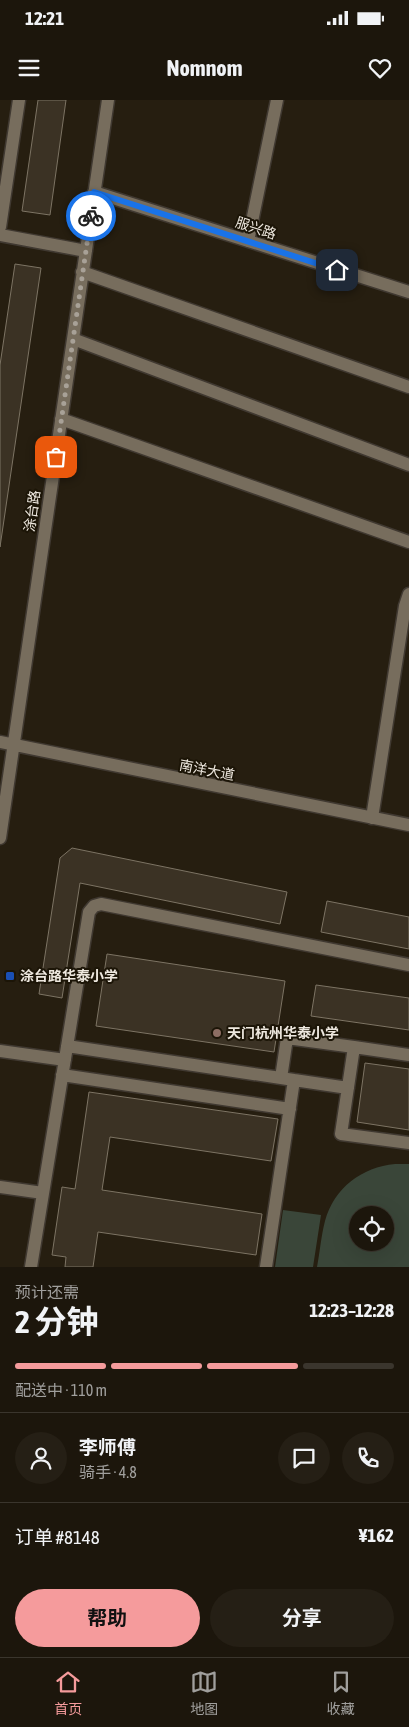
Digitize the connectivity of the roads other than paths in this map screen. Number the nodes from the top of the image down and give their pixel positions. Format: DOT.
graph roads {
  1 [pos="19,100"];
  2 [pos="108,100"];
  3 [pos="277,100"];
  4 [pos="94,192"];
  5 [pos="0,228"];
  6 [pos="0,235"];
  7 [pos="248,241"];
  8 [pos="86,251"];
  9 [pos="82,272"];
  10 [pos="409,292"];
  11 [pos="73,339"];
  12 [pos="409,387"];
  13 [pos="61,419"];
  14 [pos="409,465"];
  15 [pos="409,542"];
  16 [pos="409,594"];
  17 [pos="0,742"];
  18 [pos="14,745"];
  19 [pos="372,818"];
  20 [pos="409,825"];
  21 [pos="0,838"];
  22 [pos="409,965"];
  23 [pos="67,1046"];
  24 [pos="354,1047"];
  25 [pos="0,1051"];
  26 [pos="409,1055"];
  27 [pos="65,1060"];
  28 [pos="62,1075"];
  29 [pos="288,1079"];
  30 [pos="348,1088"];
  31 [pos="290,1109"];
  32 [pos="409,1143"];
  33 [pos="0,1187"];
  34 [pos="43,1193"];
  35 [pos="31,1267"];
  36 [pos="266,1267"];
  1 -- 5 [label="street"];
  2 -- 4 [label="street, 涂台路"];
  3 -- 7 [label="street"];
  4 -- 7 [label="street, 服兴路"];
  4 -- 8 [label="street, 涂台路"];
  6 -- 8 [label="street"];
  7 -- 10 [label="street, 服兴路"];
  8 -- 9 [label="street, 涂台路"];
  9 -- 11 [label="street, 涂台路"];
  9 -- 12 [label="street"];
  11 -- 13 [label="street, 涂台路"];
  11 -- 14 [label="street"];
  13 -- 15 [label="street"];
  13 -- 18 [label="street, 涂台路"];
  16 -- 19 [label="street"];
  17 -- 18 [label="street, 南洋大道"];
  18 -- 19 [label="street, 南洋大道"];
  18 -- 21 [label="street, 涂台路"];
  19 -- 20 [label="street, 南洋大道"];
  22 -- 23 [label="street"];
  23 -- 27 [label="street"];
  23 -- 29 [label="street"];
  24 -- 26 [label="street"];
  24 -- 29 [label="street"];
  24 -- 30 [label="street"];
  25 -- 27 [label="street"];
  27 -- 28 [label="street"];
  28 -- 31 [label="street"];
  28 -- 34 [label="street"];
  29 -- 30 [label="street"];
  29 -- 31 [label="street"];
  30 -- 32 [label="street"];
  31 -- 36 [label="street"];
  33 -- 34 [label="street"];
  34 -- 35 [label="street"];
}
